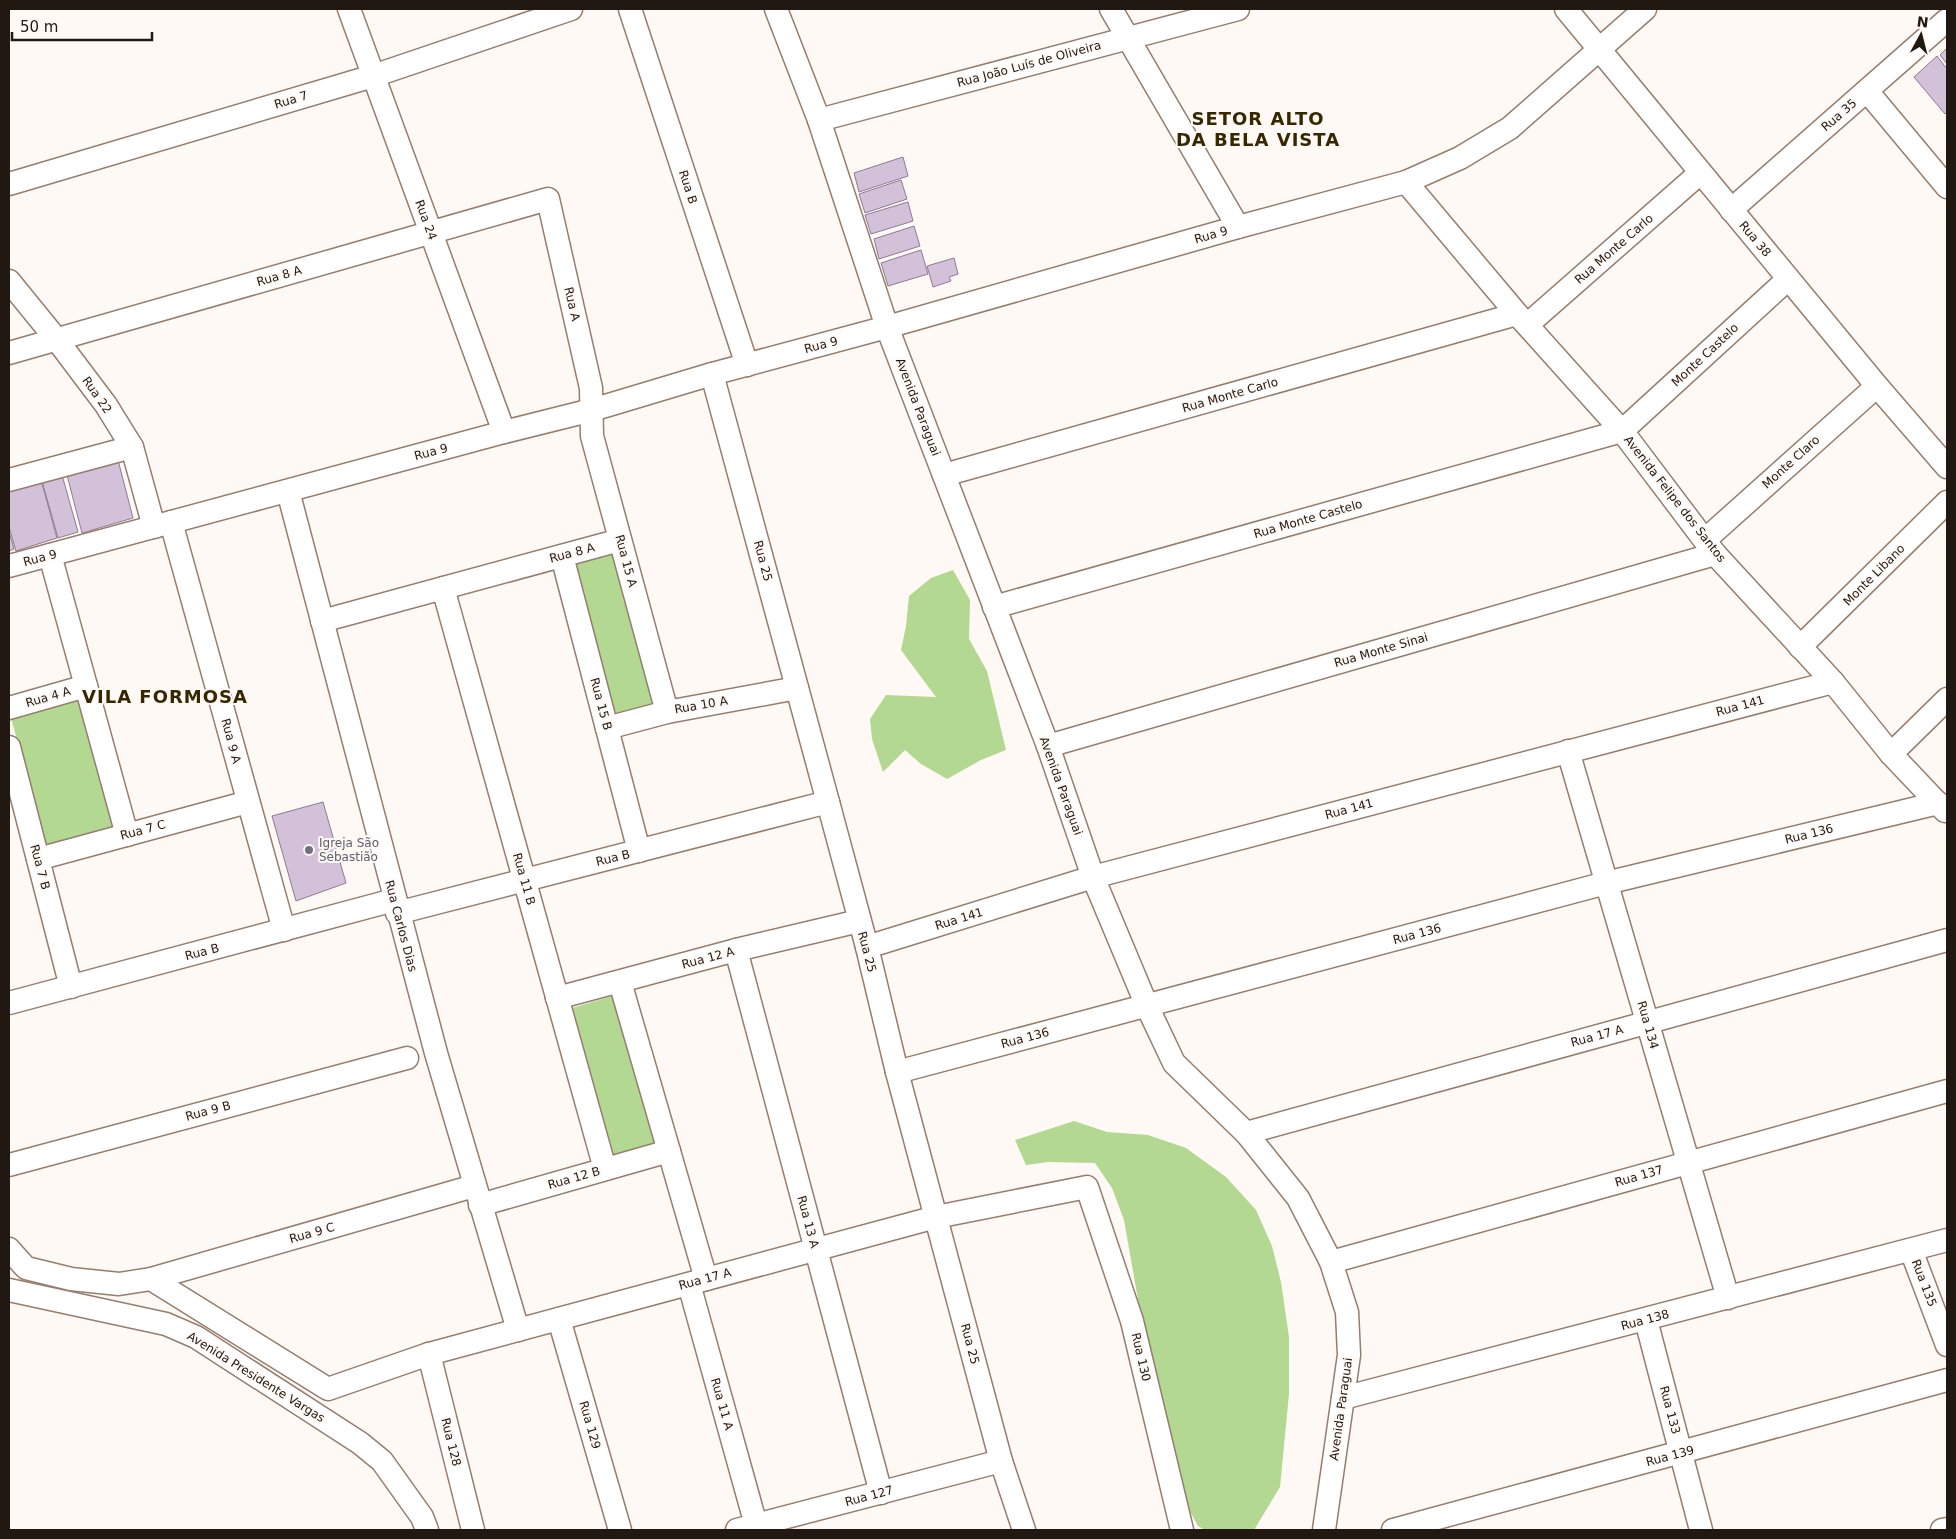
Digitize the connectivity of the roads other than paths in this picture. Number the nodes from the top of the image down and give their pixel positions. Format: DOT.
graph roads {
  1 [pos="349,9"];
  2 [pos="571,9"];
  3 [pos="630,9"];
  4 [pos="776,9"];
  5 [pos="1112,9"];
  6 [pos="1238,9"];
  7 [pos="1566,9"];
  8 [pos="1645,9"];
  9 [pos="1947,20"];
  10 [pos="1128,38"];
  11 [pos="1598,50"];
  12 [pos="373,76"];
  13 [pos="1867,91"];
  14 [pos="819,120"];
  15 [pos="1700,173"];
  16 [pos="1406,182"];
  17 [pos="9,184"];
  18 [pos="1947,187"];
  19 [pos="548,199"];
  20 [pos="1731,210"];
  21 [pos="1238,227"];
  22 [pos="431,232"];
  23 [pos="1788,279"];
  24 [pos="9,281"];
  25 [pos="1522,320"];
  26 [pos="887,327"];
  27 [pos="57,340"];
  28 [pos="9,353"];
  29 [pos="747,365"];
  30 [pos="712,374"];
  31 [pos="1877,386"];
  32 [pos="592,410"];
  33 [pos="1622,431"];
  34 [pos="504,432"];
  35 [pos="132,448"];
  36 [pos="1947,467"];
  37 [pos="944,475"];
  38 [pos="9,480"];
  39 [pos="288,491"];
  40 [pos="1947,502"];
  41 [pos="163,525"];
  42 [pos="620,540"];
  43 [pos="1711,546"];
  44 [pos="50,555"];
  45 [pos="562,556"];
  46 [pos="9,566"];
  47 [pos="443,588"];
  48 [pos="994,607"];
  49 [pos="322,621"];
  50 [pos="1800,647"];
  51 [pos="1833,682"];
  52 [pos="86,686"];
  53 [pos="797,688"];
  54 [pos="1947,699"];
  55 [pos="9,708"];
  56 [pos="667,712"];
  57 [pos="607,728"];
  58 [pos="1048,746"];
  59 [pos="9,747"];
  60 [pos="1568,752"];
  61 [pos="1891,754"];
  62 [pos="248,802"];
  63 [pos="828,802"];
  64 [pos="1943,808"];
  65 [pos="127,835"];
  66 [pos="639,851"];
  67 [pos="38,859"];
  68 [pos="1093,877"];
  69 [pos="524,881"];
  70 [pos="1606,883"];
  71 [pos="396,907"];
  72 [pos="859,922"];
  73 [pos="284,930"];
  74 [pos="1947,940"];
  75 [pos="867,947"];
  76 [pos="736,950"];
  77 [pos="620,982"];
  78 [pos="71,986"];
  79 [pos="558,998"];
  80 [pos="9,1003"];
  81 [pos="1147,1006"];
  82 [pos="1647,1022"];
  83 [pos="407,1058"];
  84 [pos="897,1072"];
  85 [pos="1947,1091"];
  86 [pos="1246,1133"];
  87 [pos="669,1151"];
  88 [pos="1688,1163"];
  89 [pos="9,1165"];
  90 [pos="605,1169"];
  91 [pos="1087,1187"];
  92 [pos="477,1196"];
  93 [pos="936,1217"];
  94 [pos="1947,1240"];
  95 [pos="9,1249"];
  96 [pos="816,1249"];
  97 [pos="1911,1250"];
  98 [pos="1331,1262"];
  99 [pos="151,1279"];
  100 [pos="697,1281"];
  101 [pos="9,1290"];
  102 [pos="1728,1298"];
  103 [pos="559,1319"];
  104 [pos="1646,1320"];
  105 [pos="518,1330"];
  106 [pos="1947,1344"];
  107 [pos="429,1354"];
  108 [pos="1947,1380"];
  109 [pos="1343,1398"];
  110 [pos="1681,1453"];
  111 [pos="1001,1461"];
  112 [pos="881,1493"];
  113 [pos="747,1528"];
  114 [pos="1947,1529"];
  115 [pos="427,1530"];
  116 [pos="473,1530"];
  117 [pos="620,1530"];
  118 [pos="1024,1530"];
  119 [pos="1182,1530"];
  120 [pos="1324,1530"];
  121 [pos="1393,1530"];
  122 [pos="1701,1530"];
  123 [pos="1942,1530"];
  1 -- 12 [label="street, Rua 24"];
  2 -- 12 [label="street, Rua 7"];
  3 -- 29 [label="street, Rua B"];
  4 -- 14 [label="street, Avenida Paraguai"];
  5 -- 10 [label="street"];
  6 -- 10 [label="street, Rua João Luís de Oliveira"];
  7 -- 11 [label="street, Rua 38"];
  8 -- 11 [label="street, Rua 9"];
  9 -- 13 [label="street, Rua 35"];
  10 -- 14 [label="street, Rua João Luís de Oliveira"];
  10 -- 21 [label="street"];
  11 -- 15 [label="street, Rua 38"];
  11 -- 16 [label="street, Rua 9"];
  12 -- 17 [label="street, Rua 7"];
  12 -- 22 [label="street, Rua 24"];
  13 -- 18 [label="street"];
  13 -- 20 [label="street, Rua 35"];
  14 -- 26 [label="street, Avenida Paraguai"];
  15 -- 20 [label="street, Rua 38"];
  15 -- 25 [label="street, Rua Monte Carlo"];
  16 -- 21 [label="street, Rua 9"];
  16 -- 25 [label="street, Avenida Felipe dos Santos"];
  19 -- 22 [label="street, Rua 8 A"];
  19 -- 32 [label="street, Rua A"];
  20 -- 23 [label="street, Rua 38"];
  21 -- 26 [label="street, Rua 9"];
  22 -- 27 [label="street, Rua 8 A"];
  22 -- 34 [label="street, Rua 24"];
  23 -- 31 [label="street, Rua 38"];
  23 -- 33 [label="street, Monte Castelo"];
  24 -- 27 [label="street, Rua 22"];
  25 -- 33 [label="street, Avenida Felipe dos Santos"];
  25 -- 37 [label="street, Rua Monte Carlo"];
  26 -- 29 [label="street, Rua 9"];
  26 -- 37 [label="street, Avenida Paraguai"];
  27 -- 28 [label="street, Rua 8 A"];
  27 -- 35 [label="street, Rua 22"];
  29 -- 30 [label="street, Rua 9"];
  30 -- 32 [label="street, Rua 9"];
  30 -- 53 [label="street, Rua 25"];
  31 -- 36 [label="street, Rua 38"];
  31 -- 43 [label="street, Monte Claro"];
  32 -- 34 [label="street, Rua 9"];
  32 -- 42 [label="street, Rua 15 A"];
  33 -- 43 [label="street, Avenida Felipe dos Santos"];
  33 -- 48 [label="street, Rua Monte Castelo"];
  34 -- 39 [label="street, Rua 9"];
  35 -- 38 [label="street"];
  35 -- 41 [label="street, Rua 22"];
  37 -- 48 [label="street, Avenida Paraguai"];
  39 -- 41 [label="street, Rua 9"];
  39 -- 49 [label="street, Rua Carlos Dias"];
  40 -- 50 [label="street, Monte Libano"];
  41 -- 44 [label="street, Rua 9"];
  41 -- 62 [label="street, Rua 9 A"];
  42 -- 45 [label="street, Rua 8 A"];
  42 -- 56 [label="street, Rua 15 A"];
  43 -- 50 [label="street, Avenida Felipe dos Santos"];
  43 -- 58 [label="street, Rua Monte Sinai"];
  44 -- 46 [label="street, Rua 9"];
  44 -- 52 [label="street"];
  45 -- 47 [label="street, Rua 8 A"];
  45 -- 57 [label="street, Rua 15 B"];
  47 -- 49 [label="street, Rua 8 A"];
  47 -- 69 [label="street, Rua 11 B"];
  48 -- 58 [label="street, Avenida Paraguai"];
  49 -- 71 [label="street, Rua Carlos Dias"];
  50 -- 51 [label="street, Avenida Felipe dos Santos"];
  51 -- 60 [label="street, Rua 141"];
  51 -- 61 [label="street, Avenida Felipe dos Santos"];
  52 -- 55 [label="street, Rua 4 A"];
  52 -- 65 [label="street"];
  53 -- 56 [label="street, Rua 10 A"];
  53 -- 63 [label="street, Rua 25"];
  54 -- 61 [label="street"];
  56 -- 57 [label="street, Rua 10 A"];
  57 -- 66 [label="street, Rua 15 B"];
  58 -- 68 [label="street, Avenida Paraguai"];
  59 -- 67 [label="street, Rua 7 B"];
  60 -- 68 [label="street, Rua 141"];
  60 -- 70 [label="street, Rua 134"];
  61 -- 64 [label="street, Avenida Felipe dos Santos"];
  62 -- 65 [label="street, Rua 7 C"];
  62 -- 73 [label="street, Rua 9 A"];
  63 -- 66 [label="street, Rua B"];
  63 -- 72 [label="street, Rua 25"];
  64 -- 70 [label="street, Rua 136"];
  65 -- 67 [label="street, Rua 7 C"];
  66 -- 69 [label="street, Rua B"];
  67 -- 78 [label="street, Rua 7 B"];
  68 -- 75 [label="street, Rua 141"];
  68 -- 81 [label="street, Avenida Paraguai"];
  69 -- 71 [label="street, Rua B"];
  69 -- 79 [label="street, Rua 11 B"];
  70 -- 81 [label="street, Rua 136"];
  70 -- 82 [label="street, Rua 134"];
  71 -- 73 [label="street, Rua B"];
  71 -- 92 [label="street, Rua Carlos Dias"];
  72 -- 75 [label="street, Rua 25"];
  72 -- 76 [label="street, Rua 12 A"];
  73 -- 78 [label="street, Rua B"];
  74 -- 82 [label="street, Rua 17 A"];
  75 -- 84 [label="street, Rua 25"];
  76 -- 77 [label="street, Rua 12 A"];
  76 -- 96 [label="street, Rua 13 A"];
  77 -- 79 [label="street, Rua 12 A"];
  77 -- 87 [label="street"];
  78 -- 80 [label="street, Rua B"];
  79 -- 90 [label="street, Rua 11 B"];
  81 -- 84 [label="street, Rua 136"];
  81 -- 86 [label="street, Avenida Paraguai"];
  82 -- 86 [label="street, Rua 17 A"];
  82 -- 88 [label="street, Rua 134"];
  83 -- 89 [label="street, Rua 9 B"];
  84 -- 93 [label="street, Rua 25"];
  85 -- 88 [label="street, Rua 137"];
  86 -- 98 [label="street, Avenida Paraguai"];
  87 -- 90 [label="street, Rua 12 B"];
  87 -- 100 [label="street"];
  88 -- 98 [label="street, Rua 137"];
  88 -- 102 [label="street, Rua 134"];
  90 -- 92 [label="street, Rua 12 B"];
  91 -- 93 [label="street, Rua 17 A"];
  91 -- 119 [label="street, Rua 130"];
  92 -- 99 [label="street, Rua 9 C"];
  92 -- 105 [label="street, Rua Carlos Dias"];
  93 -- 96 [label="street, Rua 17 A"];
  93 -- 111 [label="street, Rua 25"];
  94 -- 97 [label="street, Rua 138"];
  95 -- 99 [label="street, Rua 9 C"];
  96 -- 100 [label="street, Rua 17 A"];
  96 -- 112 [label="street, Rua 13 A"];
  97 -- 102 [label="street, Rua 138"];
  97 -- 106 [label="street, Rua 135"];
  98 -- 109 [label="street, Avenida Paraguai"];
  99 -- 107 [label="street, Rua 17 A"];
  100 -- 103 [label="street, Rua 17 A"];
  100 -- 113 [label="street, Rua 11 A"];
  101 -- 115 [label="street, Avenida Presidente Vargas"];
  102 -- 104 [label="street, Rua 138"];
  103 -- 105 [label="street, Rua 17 A"];
  103 -- 117 [label="street, Rua 129"];
  104 -- 109 [label="street, Rua 138"];
  104 -- 110 [label="street, Rua 133"];
  105 -- 107 [label="street, Rua 17 A"];
  107 -- 116 [label="street, Rua 128"];
  108 -- 110 [label="street, Rua 139"];
  109 -- 120 [label="street, Avenida Paraguai"];
  110 -- 121 [label="street, Rua 139"];
  110 -- 122 [label="street, Rua 133"];
  111 -- 112 [label="street, Rua 127"];
  111 -- 118 [label="street, Rua 25"];
  112 -- 113 [label="street, Rua 127"];
  114 -- 123 [label="street"];
}
